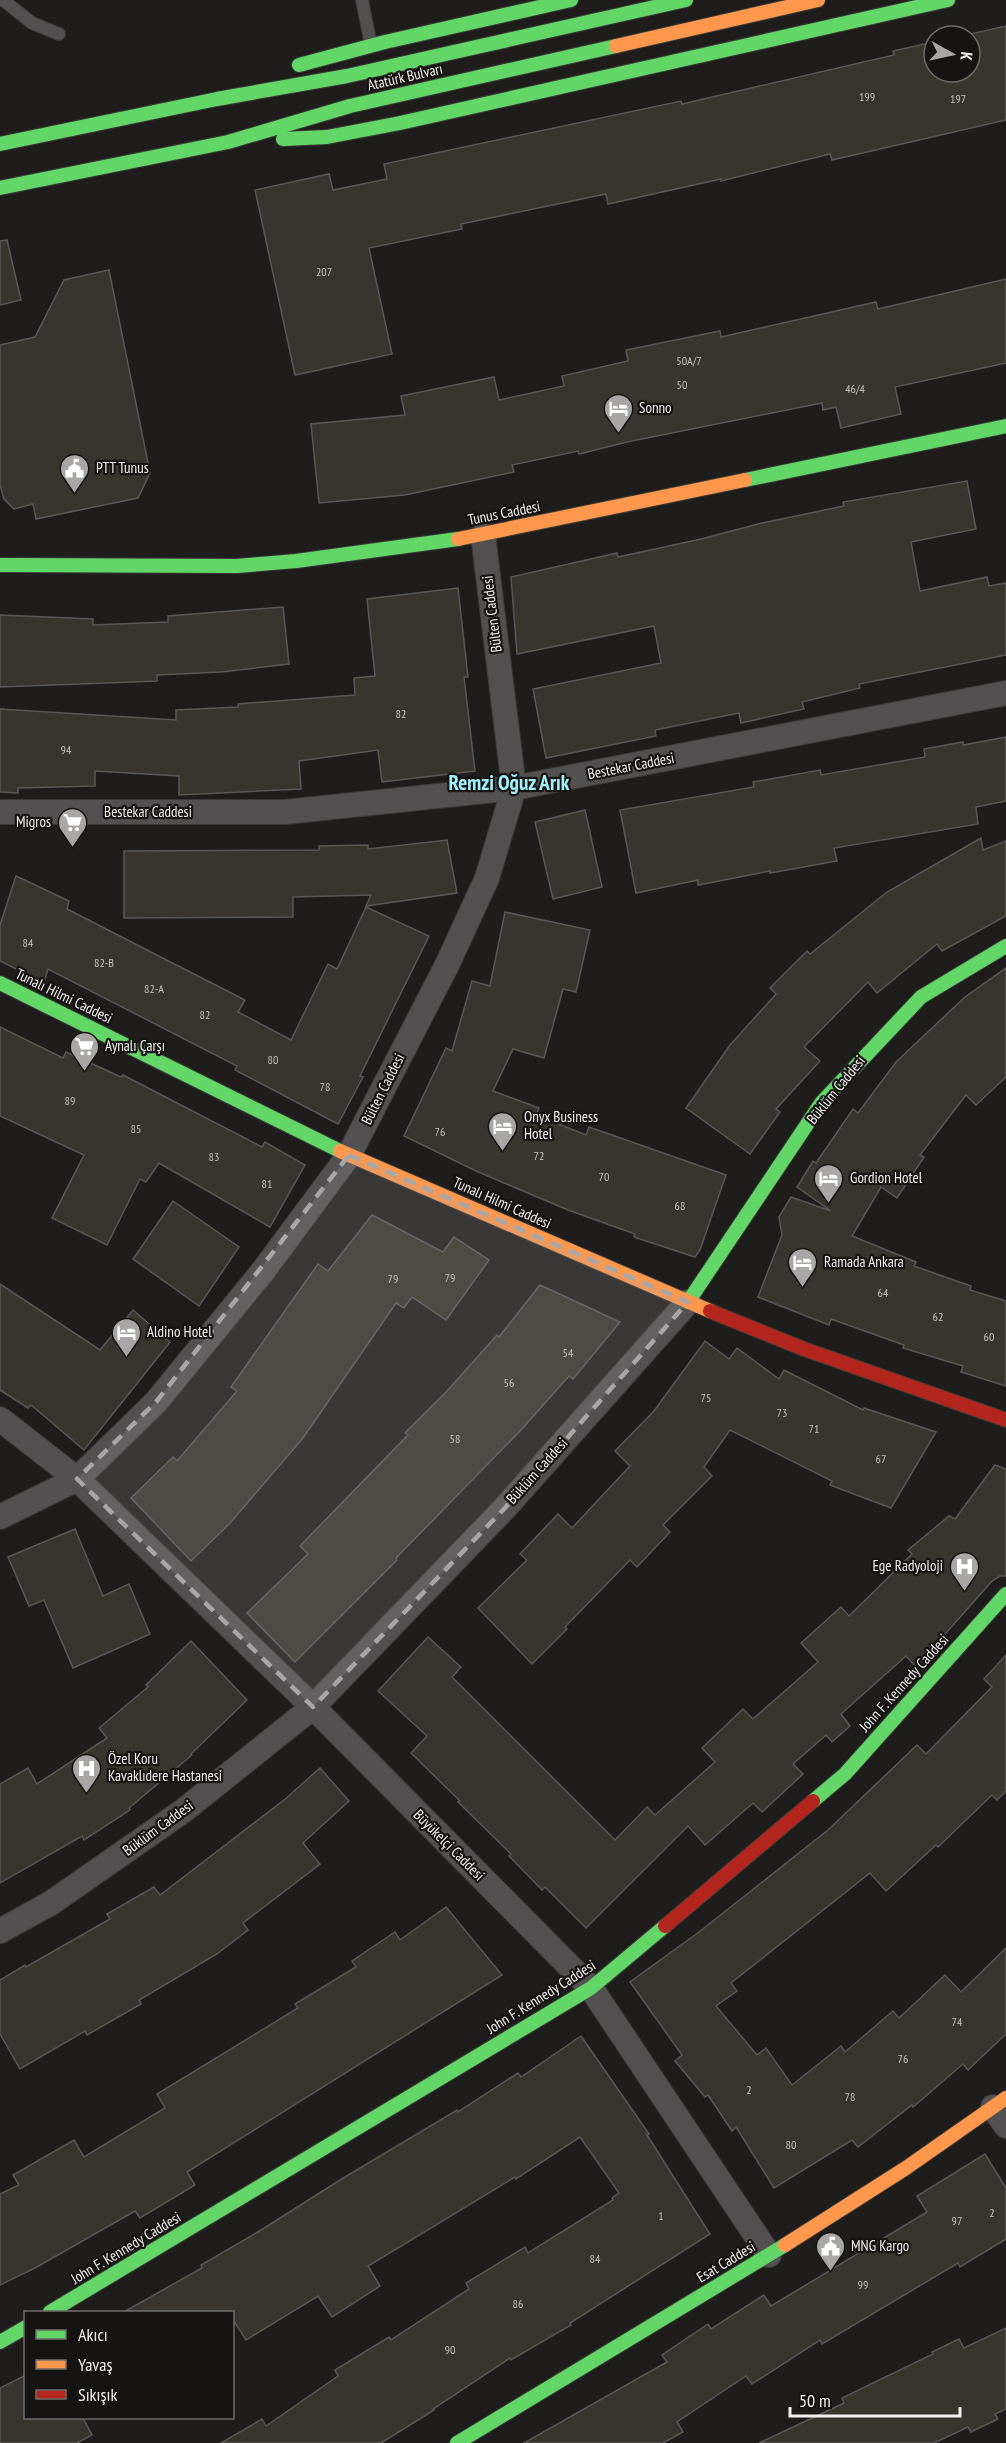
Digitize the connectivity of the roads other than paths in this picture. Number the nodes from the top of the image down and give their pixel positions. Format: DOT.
graph roads {
  1 [pos="3,0"];
  2 [pos="362,0"];
  3 [pos="571,0"];
  4 [pos="686,0"];
  5 [pos="818,0"];
  6 [pos="948,0"];
  7 [pos="59,34"];
  8 [pos="371,45"];
  9 [pos="217,99"];
  10 [pos="228,142"];
  11 [pos="0,144"];
  12 [pos="0,188"];
  13 [pos="1006,426"];
  14 [pos="483,535"];
  15 [pos="0,564"];
  16 [pos="1006,693"];
  17 [pos="514,788"];
  18 [pos="0,812"];
  19 [pos="1006,946"];
  20 [pos="0,983"];
  21 [pos="349,1155"];
  22 [pos="688,1302"];
  23 [pos="0,1419"];
  24 [pos="1006,1420"];
  25 [pos="77,1479"];
  26 [pos="0,1517"];
  27 [pos="1006,1594"];
  28 [pos="313,1707"];
  29 [pos="0,1931"];
  30 [pos="591,1988"];
  31 [pos="1002,2110"];
  32 [pos="770,2255"];
  33 [pos="53,2311"];
  34 [pos="24,2328"];
  35 [pos="0,2342"];
  36 [pos="457,2443"];
  1 -- 7 [label="lane"];
  2 -- 8 [label="lane"];
  3 -- 8 [label="main road"];
  4 -- 9 [label="main road, Atatürk Bulvarı"];
  5 -- 10 [label="main road, Atatürk Bulvarı"];
  6 -- 10 [label="main road"];
  8 -- 9 [label="main road"];
  9 -- 11 [label="main road, Atatürk Bulvarı"];
  10 -- 12 [label="main road, Atatürk Bulvarı"];
  13 -- 14 [label="main road, Tunus Caddesi"];
  14 -- 15 [label="main road, Tunus Caddesi"];
  14 -- 17 [label="street, Bülten Caddesi"];
  16 -- 17 [label="street, Bestekar Caddesi"];
  17 -- 18 [label="street, Bestekar Caddesi"];
  17 -- 21 [label="street, Bülten Caddesi"];
  19 -- 22 [label="main road, Büklüm Caddesi"];
  20 -- 21 [label="main road, Tunalı Hilmi Caddesi"];
  21 -- 22 [label="main road, Tunalı Hilmi Caddesi"];
  21 -- 25 [label="street, Bülten Caddesi"];
  22 -- 24 [label="main road, Tunalı Hilmi Caddesi"];
  22 -- 28 [label="street, Büklüm Caddesi"];
  23 -- 25 [label="street, Büyükelçi Caddesi"];
  25 -- 26 [label="street, Bülten Caddesi"];
  25 -- 28 [label="street, Büyükelçi Caddesi"];
  27 -- 30 [label="main road, John F. Kennedy Caddesi"];
  28 -- 29 [label="street, Büklüm Caddesi"];
  28 -- 30 [label="street, Büyükelçi Caddesi"];
  30 -- 32 [label="street, Büyükelçi Caddesi"];
  30 -- 33 [label="main road, John F. Kennedy Caddesi"];
  31 -- 32 [label="main road, Esat Caddesi"];
  32 -- 36 [label="main road, Esat Caddesi"];
  34 -- 35 [label="main road"];
}
